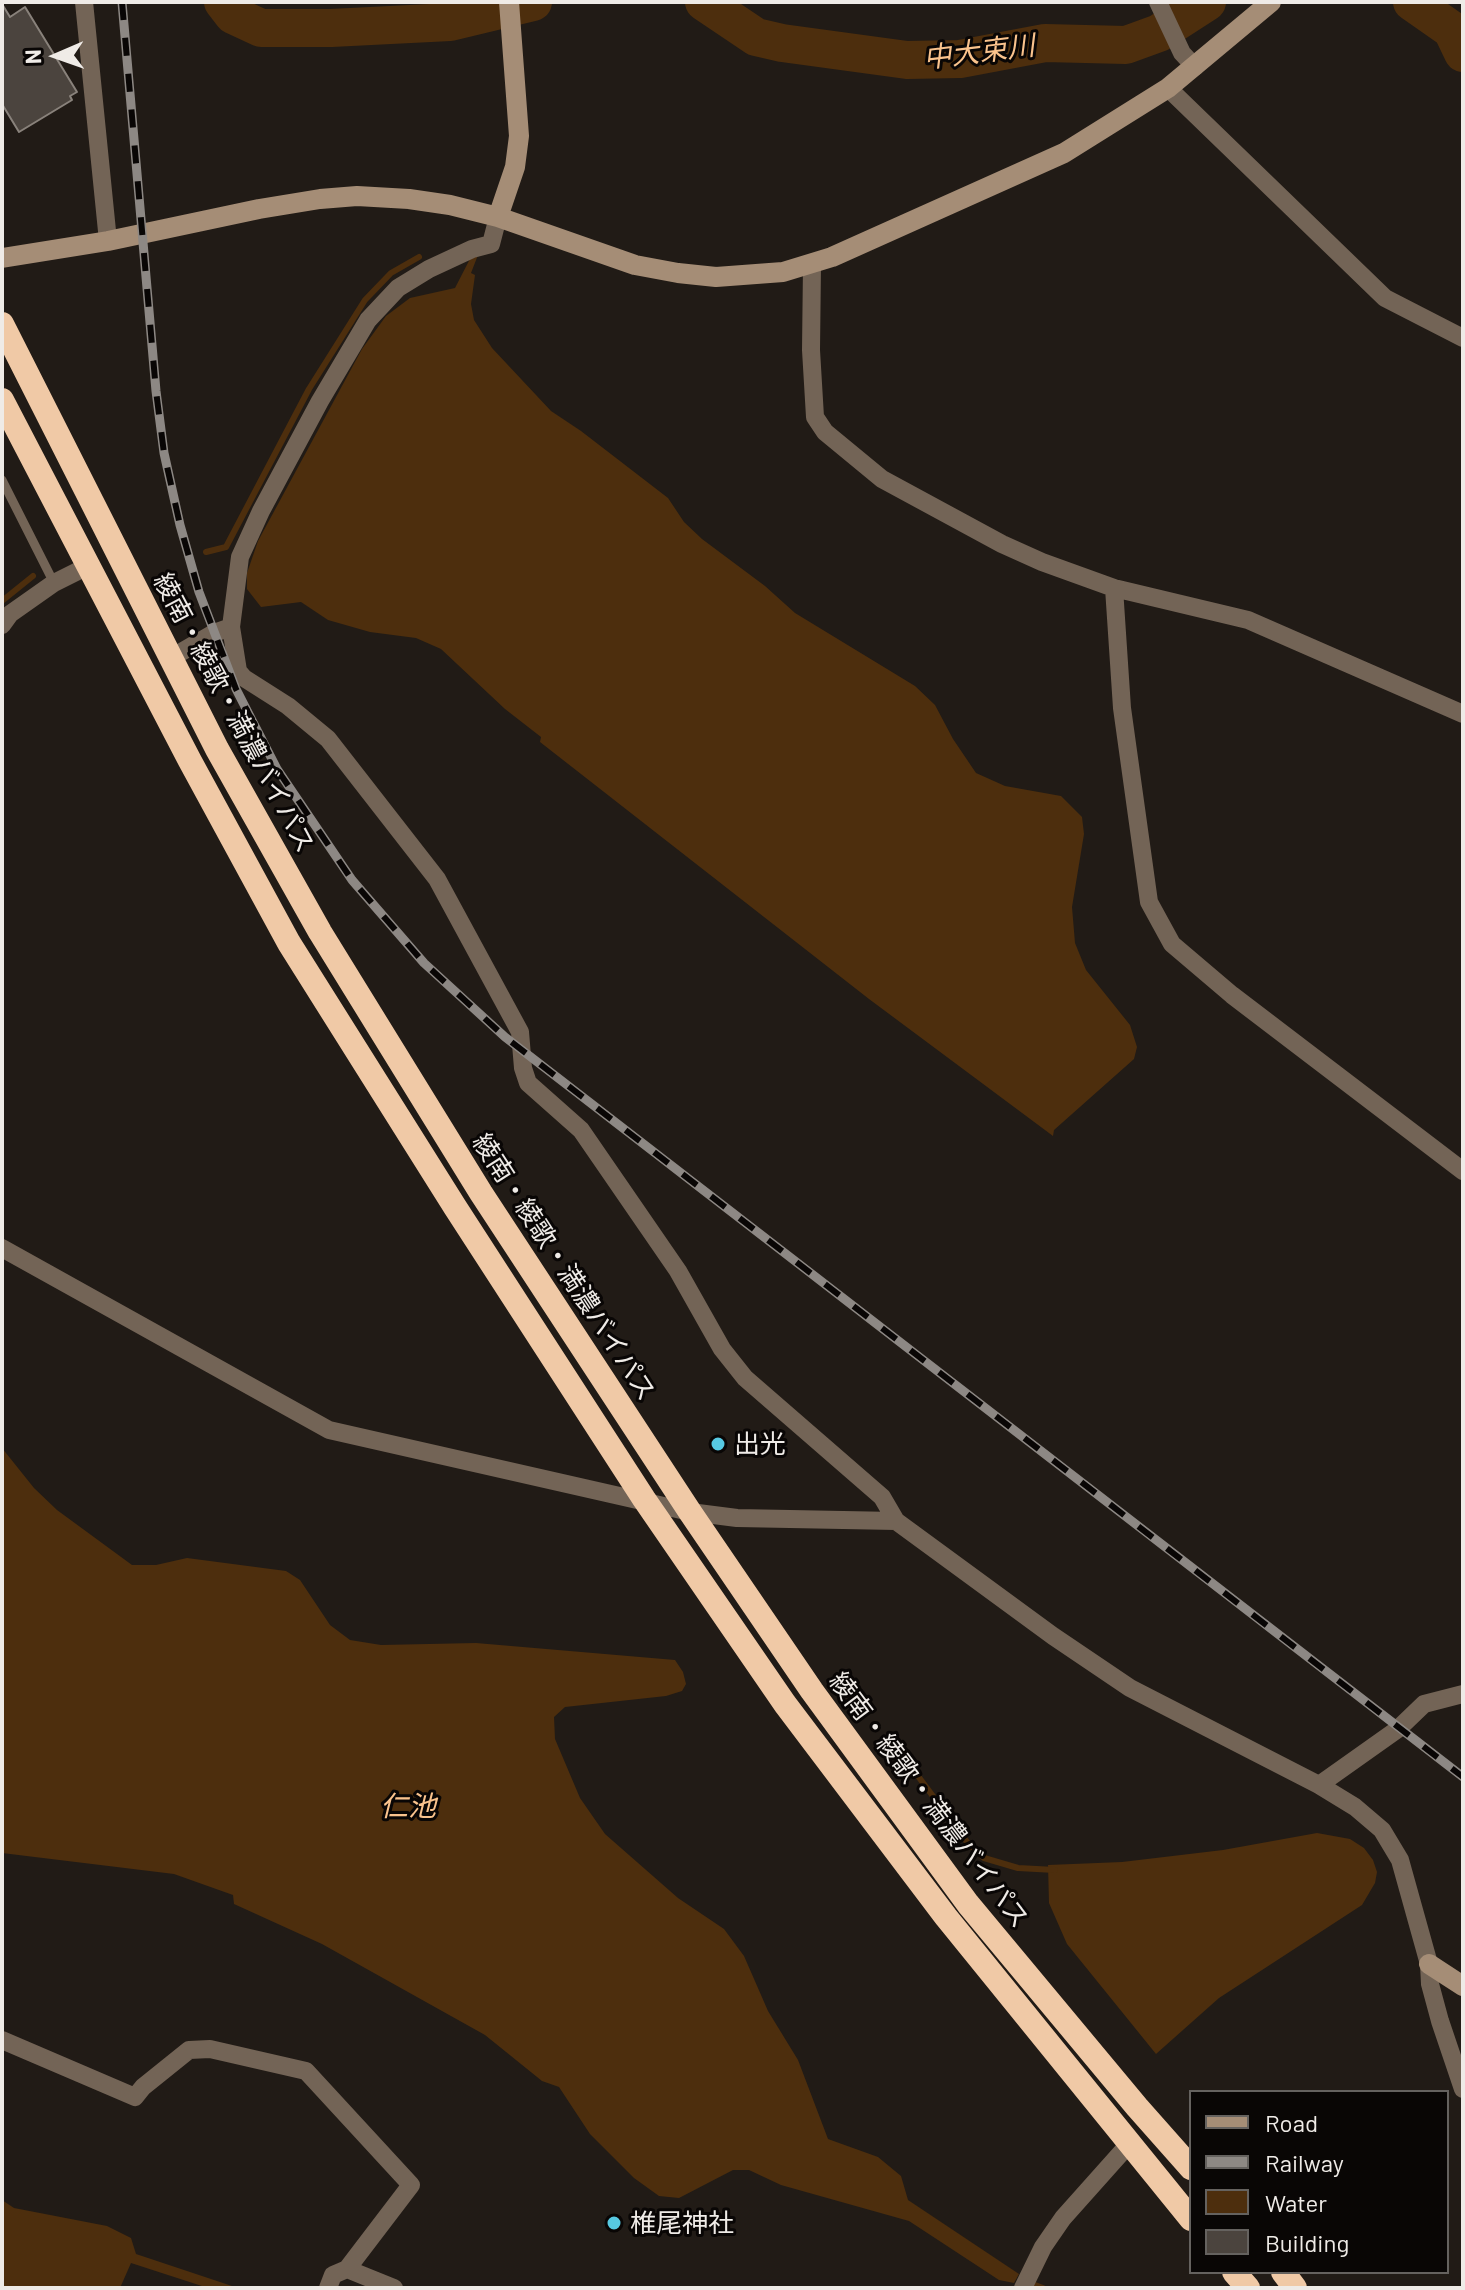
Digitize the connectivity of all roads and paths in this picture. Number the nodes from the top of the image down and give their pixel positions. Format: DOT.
graph roads {
  1 [pos="84,2"];
  2 [pos="509,2"];
  3 [pos="1271,2"];
  4 [pos="1161,10"];
  5 [pos="1195,67"];
  6 [pos="1168,88"];
  7 [pos="498,217"];
  8 [pos="108,241"];
  9 [pos="2,258"];
  10 [pos="812,265"];
  11 [pos="2,324"];
  12 [pos="1463,338"];
  13 [pos="2,400"];
  14 [pos="2,480"];
  15 [pos="88,566"];
  16 [pos="54,583"];
  17 [pos="1114,588"];
  18 [pos="2,625"];
  19 [pos="231,627"];
  20 [pos="171,658"];
  21 [pos="1463,714"];
  22 [pos="1463,1171"];
  23 [pos="2,1248"];
  24 [pos="644,1499"];
  25 [pos="690,1512"];
  26 [pos="896,1521"];
  27 [pos="1463,1694"];
  28 [pos="1319,1785"];
  29 [pos="1429,1964"];
  30 [pos="1463,1986"];
  31 [pos="2,2040"];
  32 [pos="1463,2089"];
  33 [pos="1129,2144"];
  34 [pos="1189,2166"];
  35 [pos="1189,2217"];
  36 [pos="347,2269"];
  37 [pos="1025,2285"];
  38 [pos="328,2288"];
  39 [pos="394,2288"];
  1 -- 8 [label="street"];
  2 -- 7 [label="street"];
  3 -- 5 [label="street"];
  4 -- 5 [label="street"];
  5 -- 6 [label="street"];
  6 -- 10 [label="street"];
  6 -- 12 [label="street"];
  7 -- 8 [label="street"];
  7 -- 10 [label="street"];
  7 -- 19 [label="street"];
  8 -- 9 [label="street"];
  10 -- 17 [label="street"];
  11 -- 20 [label="highway, 綾南・綾歌・満濃バイパス"];
  13 -- 15 [label="highway"];
  14 -- 16 [label="lane"];
  15 -- 16 [label="street"];
  15 -- 24 [label="highway"];
  16 -- 18 [label="street"];
  17 -- 21 [label="street"];
  17 -- 22 [label="street"];
  19 -- 20 [label="street"];
  19 -- 26 [label="street"];
  20 -- 25 [label="highway, 綾南・綾歌・満濃バイパス"];
  23 -- 24 [label="street"];
  24 -- 25 [label="street"];
  24 -- 33 [label="highway"];
  25 -- 26 [label="street"];
  25 -- 34 [label="highway, 綾南・綾歌・満濃バイパス"];
  26 -- 28 [label="street"];
  27 -- 28 [label="street"];
  28 -- 29 [label="street"];
  29 -- 30 [label="street"];
  29 -- 32 [label="street"];
  31 -- 36 [label="street"];
  33 -- 35 [label="highway"];
  33 -- 37 [label="street"];
  36 -- 38 [label="street"];
  36 -- 39 [label="street"];
}
